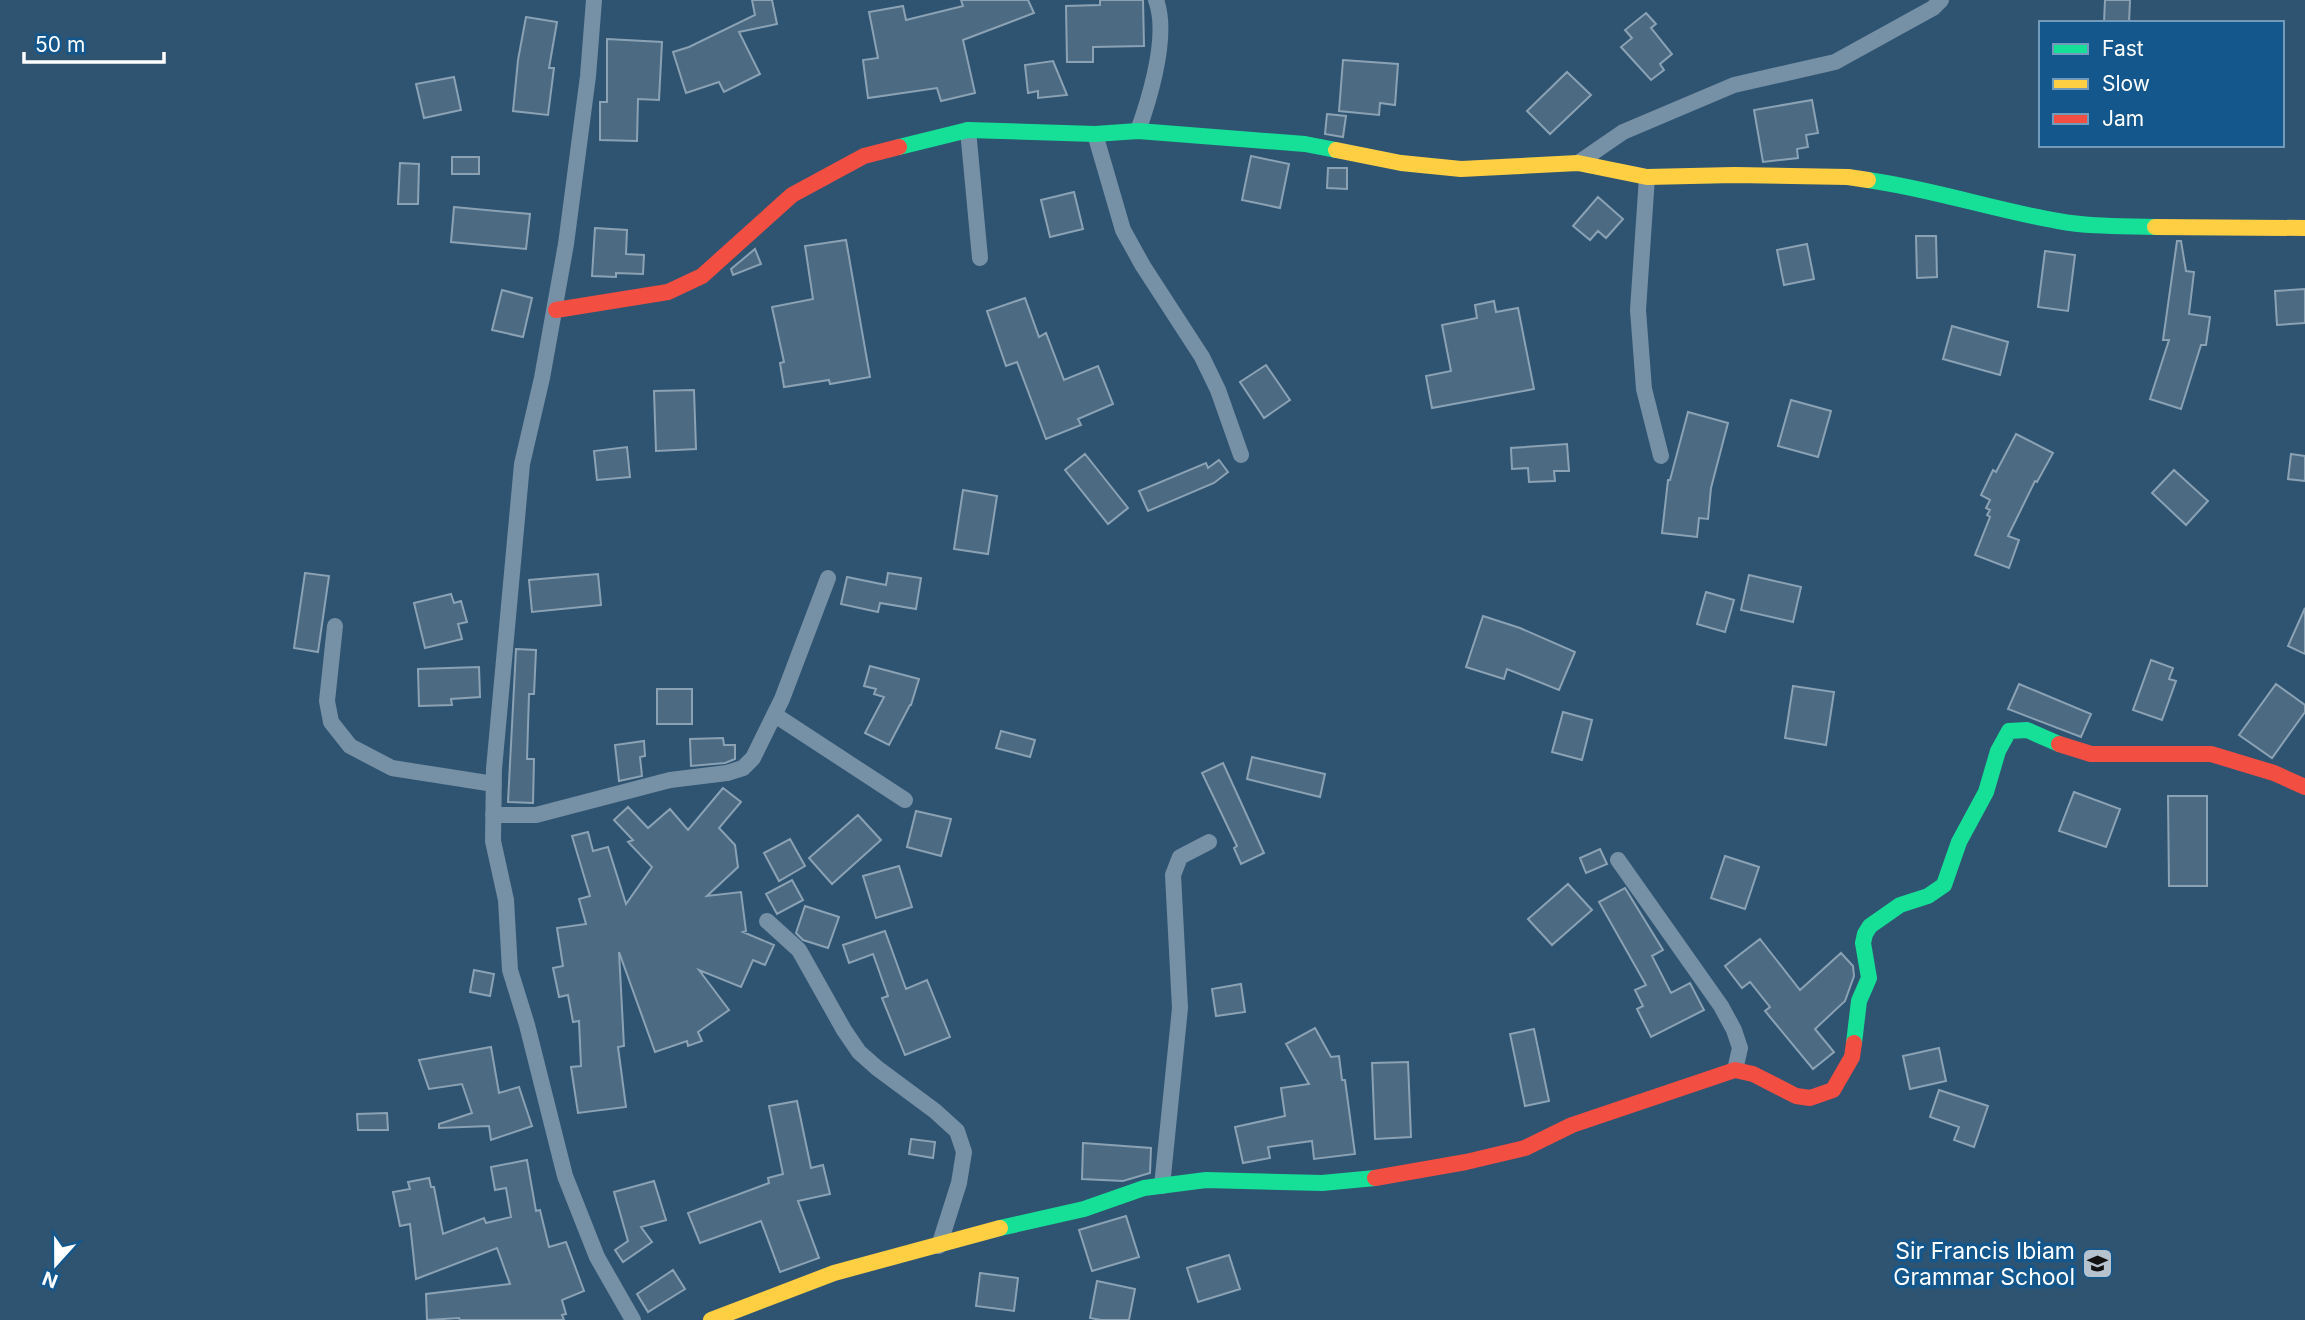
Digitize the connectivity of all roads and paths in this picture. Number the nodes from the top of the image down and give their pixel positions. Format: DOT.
graph roads {
  1 [pos="594,0"];
  2 [pos="1156,0"];
  3 [pos="1941,0"];
  4 [pos="968,130"];
  5 [pos="1138,131"];
  6 [pos="1095,134"];
  7 [pos="1578,163"];
  8 [pos="1647,177"];
  9 [pos="2305,228"];
  10 [pos="980,258"];
  11 [pos="556,310"];
  12 [pos="1241,455"];
  13 [pos="1661,456"];
  14 [pos="828,578"];
  15 [pos="335,626"];
  16 [pos="775,715"];
  17 [pos="494,784"];
  18 [pos="2305,787"];
  19 [pos="905,800"];
  20 [pos="493,815"];
  21 [pos="1209,842"];
  22 [pos="1618,860"];
  23 [pos="767,921"];
  24 [pos="1735,1070"];
  25 [pos="1162,1186"];
  26 [pos="939,1246"];
  27 [pos="633,1320"];
  28 [pos="711,1320"];
  1 -- 11 [label="street"];
  2 -- 5 [label="street"];
  3 -- 7 [label="street"];
  4 -- 6 [label="street"];
  4 -- 10 [label="street"];
  4 -- 11 [label="street"];
  5 -- 6 [label="street"];
  5 -- 7 [label="street"];
  6 -- 12 [label="street"];
  7 -- 8 [label="street"];
  8 -- 9 [label="street"];
  8 -- 13 [label="street"];
  11 -- 17 [label="street"];
  14 -- 16 [label="street"];
  15 -- 17 [label="street"];
  16 -- 19 [label="street"];
  16 -- 20 [label="street"];
  17 -- 20 [label="street"];
  18 -- 24 [label="street"];
  20 -- 27 [label="street"];
  21 -- 25 [label="street"];
  22 -- 24 [label="street"];
  23 -- 26 [label="street"];
  24 -- 25 [label="street"];
  25 -- 26 [label="street"];
  26 -- 28 [label="street"];
}
